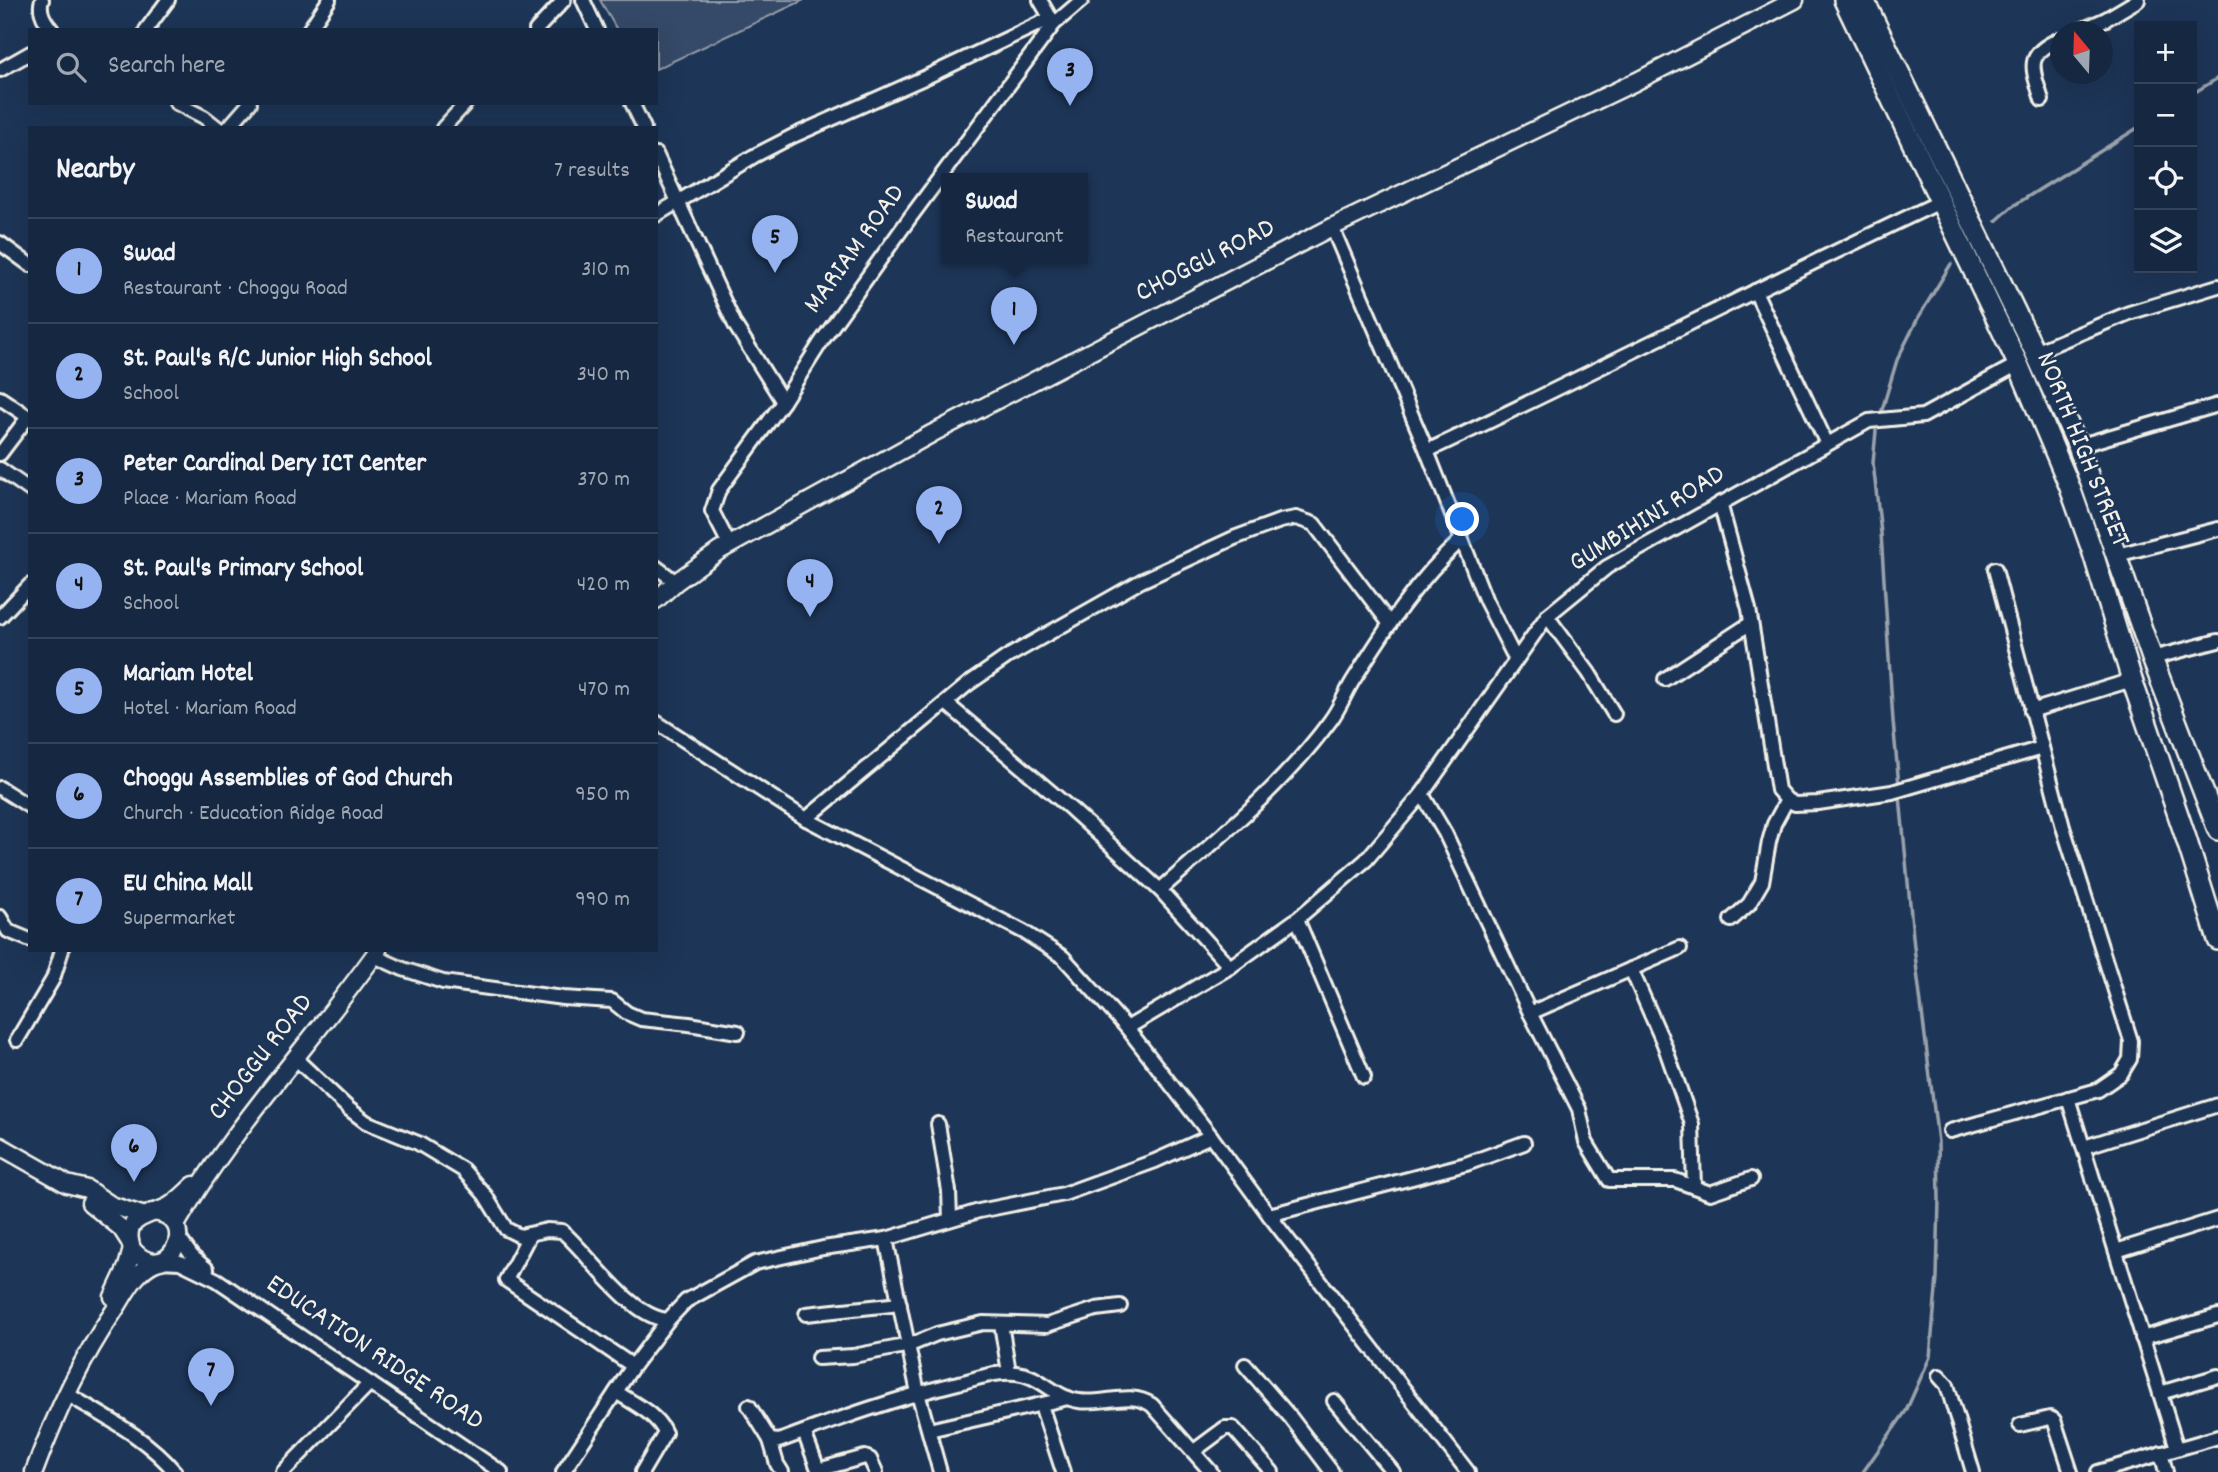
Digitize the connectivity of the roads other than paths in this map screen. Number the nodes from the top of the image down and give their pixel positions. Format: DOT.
graph roads {
  1 [pos="42,0"];
  2 [pos="168,0"];
  3 [pos="329,0"];
  4 [pos="564,0"];
  5 [pos="583,0"];
  6 [pos="1040,0"];
  7 [pos="1082,0"];
  8 [pos="1795,0"];
  9 [pos="1844,0"];
  10 [pos="1864,0"];
  11 [pos="2138,0"];
  12 [pos="1052,21"];
  13 [pos="2102,21"];
  14 [pos="51,28"];
  15 [pos="147,28"];
  16 [pos="310,28"];
  17 [pos="538,28"];
  18 [pos="596,28"];
  19 [pos="2050,44"];
  20 [pos="28,54"];
  21 [pos="0,70"];
  22 [pos="2042,100"];
  23 [pos="180,105"];
  24 [pos="248,105"];
  25 [pos="464,105"];
  26 [pos="633,105"];
  27 [pos="215,126"];
  28 [pos="230,126"];
  29 [pos="445,126"];
  30 [pos="643,126"];
  31 [pos="658,158"];
  32 [pos="942,173"];
  33 [pos="941,175"];
  34 [pos="678,201"];
  35 [pos="1942,201"];
  36 [pos="658,214"];
  37 [pos="1332,227"];
  38 [pos="0,243"];
  39 [pos="28,264"];
  40 [pos="2218,286"];
  41 [pos="1755,291"];
  42 [pos="2035,352"];
  43 [pos="2018,364"];
  44 [pos="0,398"];
  45 [pos="783,402"];
  46 [pos="2218,405"];
  47 [pos="28,417"];
  48 [pos="28,419"];
  49 [pos="1827,444"];
  50 [pos="2078,446"];
  51 [pos="1427,451"];
  52 [pos="0,454"];
  53 [pos="0,469"];
  54 [pos="28,489"];
  55 [pos="1720,503"];
  56 [pos="2218,529"];
  57 [pos="1461,540"];
  58 [pos="730,546"];
  59 [pos="2117,555"];
  60 [pos="658,568"];
  61 [pos="1995,569"];
  62 [pos="677,582"];
  63 [pos="28,587"];
  64 [pos="658,598"];
  65 [pos="1546,616"];
  66 [pos="0,617"];
  67 [pos="1751,623"];
  68 [pos="1390,624"];
  69 [pos="2218,641"];
  70 [pos="1515,658"];
  71 [pos="2152,658"];
  72 [pos="1665,679"];
  73 [pos="2132,680"];
  74 [pos="946,703"];
  75 [pos="2031,711"];
  76 [pos="1614,714"];
  77 [pos="658,723"];
  78 [pos="2042,748"];
  79 [pos="0,788"];
  80 [pos="1422,794"];
  81 [pos="1787,800"];
  82 [pos="28,806"];
  83 [pos="806,818"];
  84 [pos="2217,827"];
  85 [pos="1160,890"];
  86 [pos="0,917"];
  87 [pos="1297,919"];
  88 [pos="1731,920"];
  89 [pos="2217,933"];
  90 [pos="28,939"];
  91 [pos="1680,948"];
  92 [pos="60,952"];
  93 [pos="376,953"];
  94 [pos="1230,967"];
  95 [pos="1631,969"];
  96 [pos="1530,1013"];
  97 [pos="1127,1028"];
  98 [pos="738,1032"];
  99 [pos="17,1040"];
  100 [pos="295,1058"];
  101 [pos="1364,1077"];
  102 [pos="2068,1098"];
  103 [pos="2218,1105"];
  104 [pos="939,1124"];
  105 [pos="1950,1131"];
  106 [pos="1211,1136"];
  107 [pos="1524,1143"];
  108 [pos="0,1146"];
  109 [pos="2084,1147"];
  110 [pos="213,1166"];
  111 [pos="1751,1180"];
  112 [pos="67,1184"];
  113 [pos="1694,1187"];
  114 [pos="147,1214"];
  115 [pos="1269,1215"];
  116 [pos="950,1219"];
  117 [pos="2218,1219"];
  118 [pos="178,1232"];
  119 [pos="530,1234"];
  120 [pos="886,1239"];
  121 [pos="131,1245"];
  122 [pos="2116,1251"];
  123 [pos="158,1261"];
  124 [pos="217,1280"];
  125 [pos="901,1304"];
  126 [pos="1120,1306"];
  127 [pos="806,1314"];
  128 [pos="2218,1316"];
  129 [pos="668,1320"];
  130 [pos="1001,1324"];
  131 [pos="99,1332"];
  132 [pos="2143,1338"];
  133 [pos="910,1345"];
  134 [pos="818,1358"];
  135 [pos="633,1366"];
  136 [pos="1245,1366"];
  137 [pos="1009,1372"];
  138 [pos="1939,1376"];
  139 [pos="2218,1376"];
  140 [pos="370,1383"];
  141 [pos="616,1392"];
  142 [pos="918,1393"];
  143 [pos="2160,1393"];
  144 [pos="66,1394"];
  145 [pos="1068,1398"];
  146 [pos="1334,1401"];
  147 [pos="1041,1405"];
  148 [pos="749,1406"];
  149 [pos="2020,1425"];
  150 [pos="929,1430"];
  151 [pos="804,1432"];
  152 [pos="2218,1437"];
  153 [pos="770,1440"];
  154 [pos="2177,1448"];
  155 [pos="1194,1451"];
  156 [pos="2161,1453"];
  157 [pos="818,1471"];
  158 [pos="34,1472"];
  159 [pos="175,1472"];
  160 [pos="283,1472"];
  161 [pos="501,1472"];
  162 [pos="563,1472"];
  163 [pos="642,1472"];
  164 [pos="782,1472"];
  165 [pos="876,1472"];
  166 [pos="940,1472"];
  167 [pos="1063,1472"];
  168 [pos="1211,1472"];
  169 [pos="1272,1472"];
  170 [pos="1332,1472"];
  171 [pos="1393,1472"];
  172 [pos="1468,1472"];
  173 [pos="1973,1472"];
  174 [pos="2071,1472"];
  175 [pos="2098,1472"];
  176 [pos="2166,1472"];
  1 -- 14 [label="street"];
  2 -- 15 [label="street"];
  3 -- 16 [label="street"];
  4 -- 17 [label="street"];
  5 -- 18 [label="street"];
  6 -- 12 [label="street"];
  7 -- 12 [label="street, MARIAM ROAD"];
  8 -- 37 [label="main road, CHOGGU ROAD"];
  9 -- 35 [label="highway, NORTH HIGH STREET"];
  10 -- 42 [label="highway, NORTH HIGH STREET"];
  11 -- 13 [label="street"];
  12 -- 32 [label="street, MARIAM ROAD"];
  12 -- 34 [label="street"];
  19 -- 22 [label="street"];
  20 -- 21 [label="street"];
  23 -- 27 [label="street"];
  24 -- 28 [label="street"];
  25 -- 29 [label="street"];
  26 -- 30 [label="street"];
  31 -- 34 [label="street"];
  33 -- 45 [label="street, MARIAM ROAD"];
  34 -- 36 [label="street"];
  34 -- 45 [label="street"];
  35 -- 41 [label="street"];
  35 -- 43 [label="highway, NORTH HIGH STREET"];
  37 -- 51 [label="street"];
  37 -- 58 [label="main road, CHOGGU ROAD"];
  38 -- 39 [label="street"];
  40 -- 42 [label="street"];
  41 -- 49 [label="street"];
  41 -- 51 [label="street"];
  42 -- 50 [label="highway, NORTH HIGH STREET"];
  43 -- 49 [label="street, GUMBIHINI ROAD"];
  43 -- 73 [label="highway, NORTH HIGH STREET"];
  44 -- 47 [label="street"];
  45 -- 58 [label="street, MARIAM ROAD"];
  46 -- 50 [label="street"];
  48 -- 52 [label="street"];
  49 -- 55 [label="street, GUMBIHINI ROAD"];
  50 -- 59 [label="highway, NORTH HIGH STREET"];
  51 -- 57 [label="street"];
  53 -- 54 [label="street"];
  55 -- 65 [label="street, GUMBIHINI ROAD"];
  55 -- 67 [label="street"];
  56 -- 59 [label="street"];
  57 -- 68 [label="street"];
  57 -- 70 [label="street"];
  58 -- 62 [label="main road, CHOGGU ROAD"];
  59 -- 71 [label="highway, NORTH HIGH STREET"];
  60 -- 62 [label="street"];
  61 -- 75 [label="street"];
  62 -- 64 [label="main road, CHOGGU ROAD"];
  63 -- 66 [label="street"];
  65 -- 70 [label="street, GUMBIHINI ROAD"];
  65 -- 76 [label="street"];
  67 -- 72 [label="street"];
  67 -- 81 [label="street"];
  68 -- 74 [label="street"];
  68 -- 85 [label="street"];
  69 -- 71 [label="street"];
  70 -- 80 [label="street, GUMBIHINI ROAD"];
  71 -- 84 [label="highway, NORTH HIGH STREET"];
  73 -- 75 [label="street"];
  73 -- 89 [label="highway, NORTH HIGH STREET"];
  74 -- 83 [label="street"];
  74 -- 85 [label="street"];
  75 -- 78 [label="street"];
  77 -- 83 [label="street"];
  78 -- 81 [label="street"];
  78 -- 102 [label="street"];
  79 -- 82 [label="street"];
  80 -- 87 [label="street, GUMBIHINI ROAD"];
  80 -- 96 [label="street"];
  81 -- 88 [label="street"];
  83 -- 97 [label="street"];
  85 -- 94 [label="street"];
  86 -- 90 [label="street"];
  87 -- 94 [label="street, GUMBIHINI ROAD"];
  87 -- 101 [label="street"];
  91 -- 95 [label="street"];
  92 -- 99 [label="street"];
  93 -- 98 [label="street"];
  93 -- 100 [label="main road, CHOGGU ROAD"];
  94 -- 97 [label="street, GUMBIHINI ROAD"];
  95 -- 96 [label="street"];
  95 -- 113 [label="street"];
  96 -- 113 [label="street"];
  97 -- 106 [label="street"];
  100 -- 110 [label="main road, CHOGGU ROAD"];
  100 -- 119 [label="street"];
  102 -- 105 [label="street"];
  102 -- 109 [label="street"];
  103 -- 109 [label="street"];
  104 -- 116 [label="street"];
  106 -- 115 [label="street"];
  106 -- 116 [label="street"];
  107 -- 115 [label="street"];
  108 -- 112 [label="main road"];
  109 -- 122 [label="street"];
  110 -- 114 [label="main road, CHOGGU ROAD"];
  110 -- 118 [label="main road, CHOGGU ROAD"];
  111 -- 113 [label="street"];
  112 -- 114 [label="main road"];
  112 -- 121 [label="main road"];
  114 -- 118 [label="main road"];
  114 -- 121 [label="main road"];
  115 -- 172 [label="street"];
  116 -- 120 [label="street"];
  117 -- 122 [label="street"];
  118 -- 123 [label="main road"];
  118 -- 124 [label="street, EDUCATION RIDGE ROAD"];
  119 -- 129 [label="street"];
  119 -- 135 [label="street"];
  120 -- 125 [label="street"];
  120 -- 129 [label="street"];
  121 -- 123 [label="main road"];
  121 -- 131 [label="main road"];
  122 -- 132 [label="street"];
  123 -- 124 [label="street, EDUCATION RIDGE ROAD"];
  123 -- 131 [label="main road"];
  124 -- 140 [label="street, EDUCATION RIDGE ROAD"];
  125 -- 127 [label="street"];
  125 -- 133 [label="street"];
  126 -- 130 [label="street"];
  128 -- 132 [label="street"];
  129 -- 135 [label="street"];
  130 -- 133 [label="street"];
  130 -- 137 [label="street"];
  131 -- 144 [label="main road"];
  132 -- 143 [label="street"];
  133 -- 134 [label="street"];
  133 -- 142 [label="street"];
  135 -- 141 [label="street"];
  136 -- 170 [label="street"];
  137 -- 142 [label="street"];
  137 -- 145 [label="street"];
  138 -- 173 [label="street"];
  139 -- 143 [label="street"];
  140 -- 160 [label="street"];
  140 -- 161 [label="street, EDUCATION RIDGE ROAD"];
  141 -- 162 [label="street"];
  141 -- 163 [label="street"];
  142 -- 150 [label="street"];
  142 -- 151 [label="street"];
  143 -- 154 [label="street"];
  144 -- 158 [label="main road"];
  144 -- 159 [label="street"];
  145 -- 147 [label="street"];
  145 -- 155 [label="street"];
  146 -- 171 [label="street"];
  147 -- 150 [label="street"];
  147 -- 167 [label="street"];
  148 -- 153 [label="street"];
  149 -- 174 [label="street"];
  150 -- 166 [label="street"];
  151 -- 153 [label="street"];
  151 -- 157 [label="street"];
  152 -- 154 [label="street"];
  153 -- 164 [label="street"];
  154 -- 156 [label="street"];
  155 -- 168 [label="street"];
  155 -- 169 [label="street"];
  156 -- 175 [label="street"];
  156 -- 176 [label="street"];
  157 -- 165 [label="street"];
}
